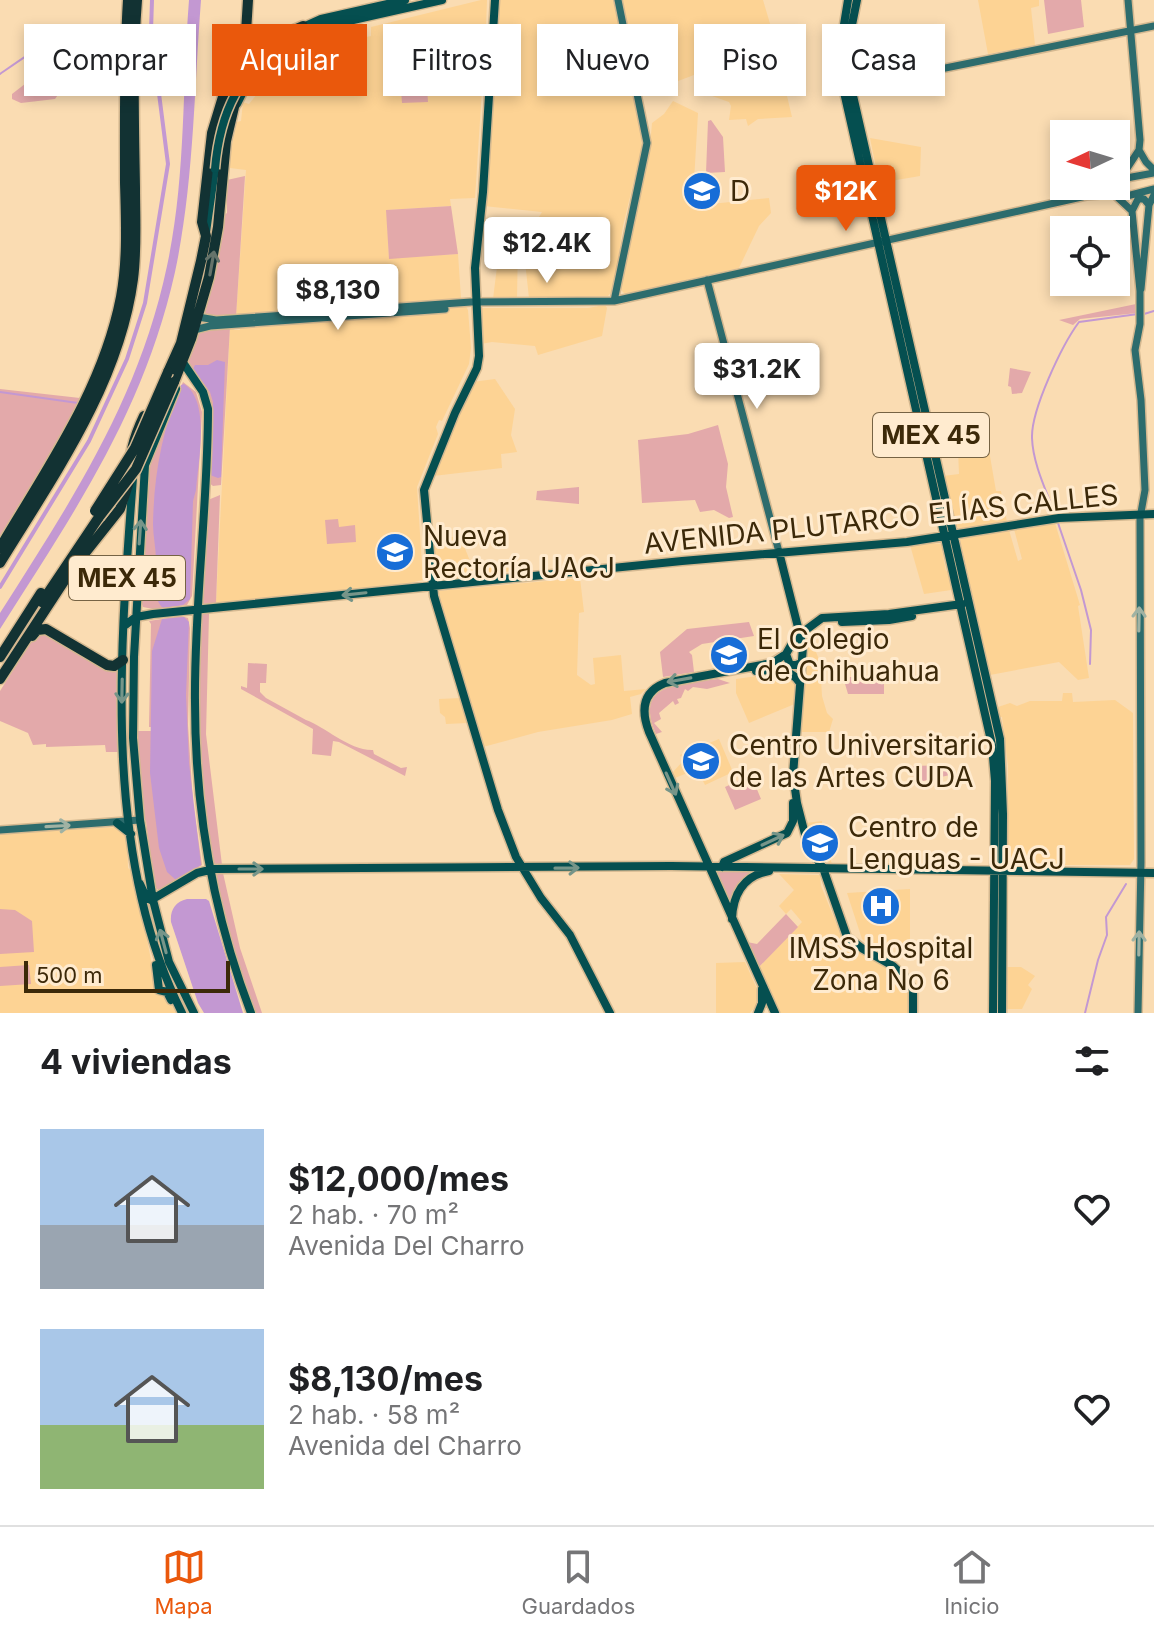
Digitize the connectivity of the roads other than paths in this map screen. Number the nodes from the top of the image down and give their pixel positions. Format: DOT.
graph roads {
  1 [pos="128,0"];
  2 [pos="137,0"];
  3 [pos="245,0"];
  4 [pos="405,0"];
  5 [pos="442,0"];
  6 [pos="493,0"];
  7 [pos="618,0"];
  8 [pos="848,0"];
  9 [pos="857,0"];
  10 [pos="1128,0"];
  11 [pos="244,24"];
  12 [pos="309,24"];
  13 [pos="331,24"];
  14 [pos="843,24"];
  15 [pos="852,24"];
  16 [pos="1154,26"];
  17 [pos="1131,30"];
  18 [pos="945,68"];
  19 [pos="234,96"];
  20 [pos="236,96"];
  21 [pos="241,96"];
  22 [pos="849,98"];
  23 [pos="233,116"];
  24 [pos="1139,150"];
  25 [pos="1132,162"];
  26 [pos="1146,162"];
  27 [pos="1130,165"];
  28 [pos="1154,171"];
  29 [pos="1130,177"];
  30 [pos="1154,192"];
  31 [pos="1130,194"];
  32 [pos="1068,200"];
  33 [pos="1122,200"];
  34 [pos="1149,205"];
  35 [pos="1132,211"];
  36 [pos="883,229"];
  37 [pos="206,236"];
  38 [pos="897,237"];
  39 [pos="882,241"];
  40 [pos="1146,244"];
  41 [pos="1136,246"];
  42 [pos="889,252"];
  43 [pos="707,280"];
  44 [pos="617,289"];
  45 [pos="1140,291"];
  46 [pos="627,299"];
  47 [pos="614,301"];
  48 [pos="474,304"];
  49 [pos="453,306"];
  50 [pos="189,308"];
  51 [pos="198,317"];
  52 [pos="475,325"];
  53 [pos="189,337"];
  54 [pos="909,359"];
  55 [pos="184,364"];
  56 [pos="174,378"];
  57 [pos="921,434"];
  58 [pos="931,439"];
  59 [pos="429,463"];
  60 [pos="129,482"];
  61 [pos="424,495"];
  62 [pos="132,499"];
  63 [pos="97,514"];
  64 [pos="1154,514"];
  65 [pos="1140,515"];
  66 [pos="951,522"];
  67 [pos="422,531"];
  68 [pos="966,533"];
  69 [pos="949,536"];
  70 [pos="0,548"];
  71 [pos="777,551"];
  72 [pos="429,554"];
  73 [pos="0,563"];
  74 [pos="126,588"];
  75 [pos="432,589"];
  76 [pos="137,594"];
  77 [pos="196,607"];
  78 [pos="963,611"];
  79 [pos="153,614"];
  80 [pos="136,617"];
  81 [pos="797,620"];
  82 [pos="816,621"];
  83 [pos="124,626"];
  84 [pos="976,632"];
  85 [pos="798,637"];
  86 [pos="970,646"];
  87 [pos="786,654"];
  88 [pos="0,657"];
  89 [pos="123,660"];
  90 [pos="982,660"];
  91 [pos="804,662"];
  92 [pos="0,668"];
  93 [pos="730,672"];
  94 [pos="0,679"];
  95 [pos="800,684"];
  96 [pos="0,687"];
  97 [pos="997,746"];
  98 [pos="795,791"];
  99 [pos="140,820"];
  100 [pos="129,821"];
  101 [pos="117,823"];
  102 [pos="0,830"];
  103 [pos="131,834"];
  104 [pos="716,867"];
  105 [pos="823,868"];
  106 [pos="834,868"];
  107 [pos="208,870"];
  108 [pos="527,871"];
  109 [pos="974,872"];
  110 [pos="999,872"];
  111 [pos="1014,872"];
  112 [pos="1139,873"];
  113 [pos="1154,873"];
  114 [pos="140,884"];
  115 [pos="1003,885"];
  116 [pos="828,888"];
  117 [pos="995,891"];
  118 [pos="153,900"];
  119 [pos="732,921"];
  120 [pos="998,923"];
  121 [pos="998,942"];
  122 [pos="762,984"];
  123 [pos="181,1013"];
  124 [pos="194,1013"];
  125 [pos="249,1013"];
  126 [pos="610,1013"];
  127 [pos="758,1013"];
  128 [pos="775,1013"];
  129 [pos="913,1013"];
  130 [pos="993,1013"];
  131 [pos="1002,1013"];
  132 [pos="1138,1013"];
  1 -- 70 [label="highway"];
  2 -- 73 [label="highway"];
  3 -- 11 [label="highway"];
  3 -- 37 [label="highway"];
  4 -- 12 [label="main road, MEX 45"];
  5 -- 13 [label="main road, MEX 45"];
  6 -- 48 [label="main road"];
  7 -- 44 [label="street"];
  8 -- 14 [label="main road, MEX 45"];
  9 -- 15 [label="main road, MEX 45"];
  10 -- 17 [label="street"];
  16 -- 17 [label="street"];
  17 -- 18 [label="street"];
  17 -- 24 [label="street"];
  19 -- 37 [label="main road, MEX 45, bridge"];
  20 -- 23 [label="highway"];
  21 -- 23 [label="main road, MEX 45"];
  22 -- 36 [label="main road, MEX 45"];
  22 -- 39 [label="main road, MEX 45"];
  51 -- 23 [label="highway, MEX 45, one-way"];
  24 -- 25 [label="street"];
  24 -- 26 [label="street"];
  25 -- 26 [label="street"];
  25 -- 27 [label="street"];
  26 -- 28 [label="street"];
  28 -- 29 [label="street"];
  30 -- 31 [label="street"];
  30 -- 34 [label="street"];
  32 -- 38 [label="street"];
  33 -- 35 [label="street"];
  34 -- 35 [label="street"];
  34 -- 40 [label="street"];
  35 -- 41 [label="street"];
  36 -- 38 [label="street"];
  36 -- 39 [label="main road, MEX 45"];
  37 -- 50 [label="highway, MEX 45"];
  38 -- 39 [label="street"];
  38 -- 42 [label="street"];
  39 -- 42 [label="main road, MEX 45"];
  39 -- 43 [label="street"];
  39 -- 54 [label="main road, MEX 45"];
  40 -- 41 [label="street"];
  40 -- 45 [label="street"];
  41 -- 45 [label="street"];
  42 -- 54 [label="main road, MEX 45"];
  43 -- 46 [label="street"];
  43 -- 71 [label="street"];
  44 -- 46 [label="street"];
  44 -- 47 [label="street"];
  45 -- 65 [label="street"];
  46 -- 47 [label="street"];
  47 -- 48 [label="street"];
  48 -- 49 [label="street"];
  48 -- 52 [label="main road"];
  49 -- 51 [label="street"];
  49 -- 53 [label="street"];
  50 -- 53 [label="highway, MEX 45"];
  50 -- 60 [label="highway"];
  51 -- 53 [label="highway, MEX 45"];
  52 -- 59 [label="main road"];
  52 -- 61 [label="main road"];
  53 -- 55 [label="main road, MEX 45"];
  53 -- 56 [label="highway"];
  53 -- 62 [label="main road, MEX 45"];
  54 -- 57 [label="main road, MEX 45"];
  54 -- 58 [label="main road, MEX 45"];
  55 -- 56 [label="main road, MEX 45"];
  55 -- 77 [label="main road"];
  56 -- 63 [label="highway, bridge"];
  76 -- 56 [label="main road, MEX 45, one-way"];
  56 -- 77 [label="main road"];
  57 -- 58 [label="street"];
  57 -- 69 [label="main road, MEX 45"];
  58 -- 66 [label="main road, MEX 45"];
  59 -- 61 [label="main road"];
  59 -- 67 [label="main road"];
  60 -- 62 [label="highway"];
  60 -- 94 [label="highway"];
  61 -- 72 [label="main road"];
  62 -- 74 [label="main road, MEX 45"];
  63 -- 88 [label="highway"];
  63 -- 92 [label="highway"];
  64 -- 65 [label="main road, AVENIDA PLUTARCO ELÍAS CALLES"];
  65 -- 68 [label="main road, AVENIDA PLUTARCO ELÍAS CALLES"];
  112 -- 65 [label="street, one-way"];
  66 -- 68 [label="main road"];
  66 -- 69 [label="main road, MEX 45"];
  67 -- 72 [label="main road"];
  67 -- 75 [label="main road"];
  68 -- 69 [label="main road, AVENIDA PLUTARCO ELÍAS CALLES"];
  69 -- 71 [label="main road, AVENIDA PLUTARCO ELÍAS CALLES"];
  69 -- 78 [label="main road, MEX 45"];
  69 -- 84 [label="main road, MEX 45"];
  71 -- 75 [label="main road, AVENIDA PLUTARCO ELÍAS CALLES"];
  71 -- 81 [label="main road"];
  71 -- 85 [label="main road"];
  72 -- 75 [label="main road"];
  74 -- 76 [label="main road"];
  74 -- 83 [label="main road, MEX 45"];
  75 -- 77 [label="main road, AVENIDA PLUTARCO ELÍAS CALLES, one-way"];
  75 -- 108 [label="main road"];
  76 -- 79 [label="main road"];
  76 -- 80 [label="main road, MEX 45"];
  77 -- 79 [label="main road"];
  77 -- 107 [label="main road"];
  78 -- 82 [label="main road"];
  78 -- 84 [label="main road"];
  78 -- 85 [label="main road"];
  78 -- 86 [label="main road, MEX 45"];
  79 -- 80 [label="main road"];
  80 -- 83 [label="main road"];
  80 -- 99 [label="main road, MEX 45"];
  81 -- 82 [label="main road"];
  81 -- 85 [label="main road"];
  82 -- 85 [label="main road"];
  83 -- 89 [label="main road, MEX 45"];
  84 -- 90 [label="main road, MEX 45"];
  85 -- 87 [label="main road"];
  85 -- 91 [label="main road"];
  86 -- 90 [label="main road"];
  86 -- 97 [label="main road, MEX 45"];
  87 -- 91 [label="main road"];
  87 -- 93 [label="main road"];
  89 -- 96 [label="highway"];
  89 -- 100 [label="main road, MEX 45, one-way"];
  90 -- 97 [label="main road, MEX 45"];
  91 -- 95 [label="main road"];
  93 -- 95 [label="main road"];
  93 -- 104 [label="main road, one-way"];
  95 -- 98 [label="main road"];
  97 -- 110 [label="main road, MEX 45"];
  104 -- 98 [label="main road, one-way"];
  98 -- 105 [label="main road"];
  99 -- 100 [label="street"];
  99 -- 118 [label="main road, MEX 45"];
  100 -- 101 [label="street"];
  100 -- 103 [label="main road, MEX 45"];
  102 -- 101 [label="street, one-way"];
  101 -- 103 [label="main road"];
  103 -- 114 [label="main road, MEX 45"];
  104 -- 105 [label="main road"];
  108 -- 104 [label="main road, one-way"];
  104 -- 119 [label="main road"];
  105 -- 106 [label="main road"];
  105 -- 116 [label="main road"];
  106 -- 109 [label="main road"];
  106 -- 116 [label="main road"];
  107 -- 108 [label="main road, one-way"];
  107 -- 118 [label="main road"];
  107 -- 125 [label="main road"];
  108 -- 126 [label="main road"];
  109 -- 110 [label="main road"];
  109 -- 117 [label="main road"];
  110 -- 111 [label="main road"];
  110 -- 115 [label="main road, MEX 45"];
  110 -- 117 [label="main road, MEX 45"];
  111 -- 112 [label="main road"];
  111 -- 115 [label="main road"];
  112 -- 113 [label="main road"];
  132 -- 112 [label="street, one-way"];
  114 -- 118 [label="main road"];
  114 -- 123 [label="main road, MEX 45"];
  115 -- 120 [label="main road, MEX 45"];
  116 -- 119 [label="main road"];
  116 -- 129 [label="main road"];
  117 -- 120 [label="main road, MEX 45"];
  124 -- 118 [label="main road, MEX 45, one-way"];
  119 -- 122 [label="main road"];
  120 -- 121 [label="main road, MEX 45"];
  121 -- 130 [label="main road, MEX 45"];
  121 -- 131 [label="main road, MEX 45"];
  122 -- 127 [label="main road"];
  122 -- 128 [label="main road"];
}
